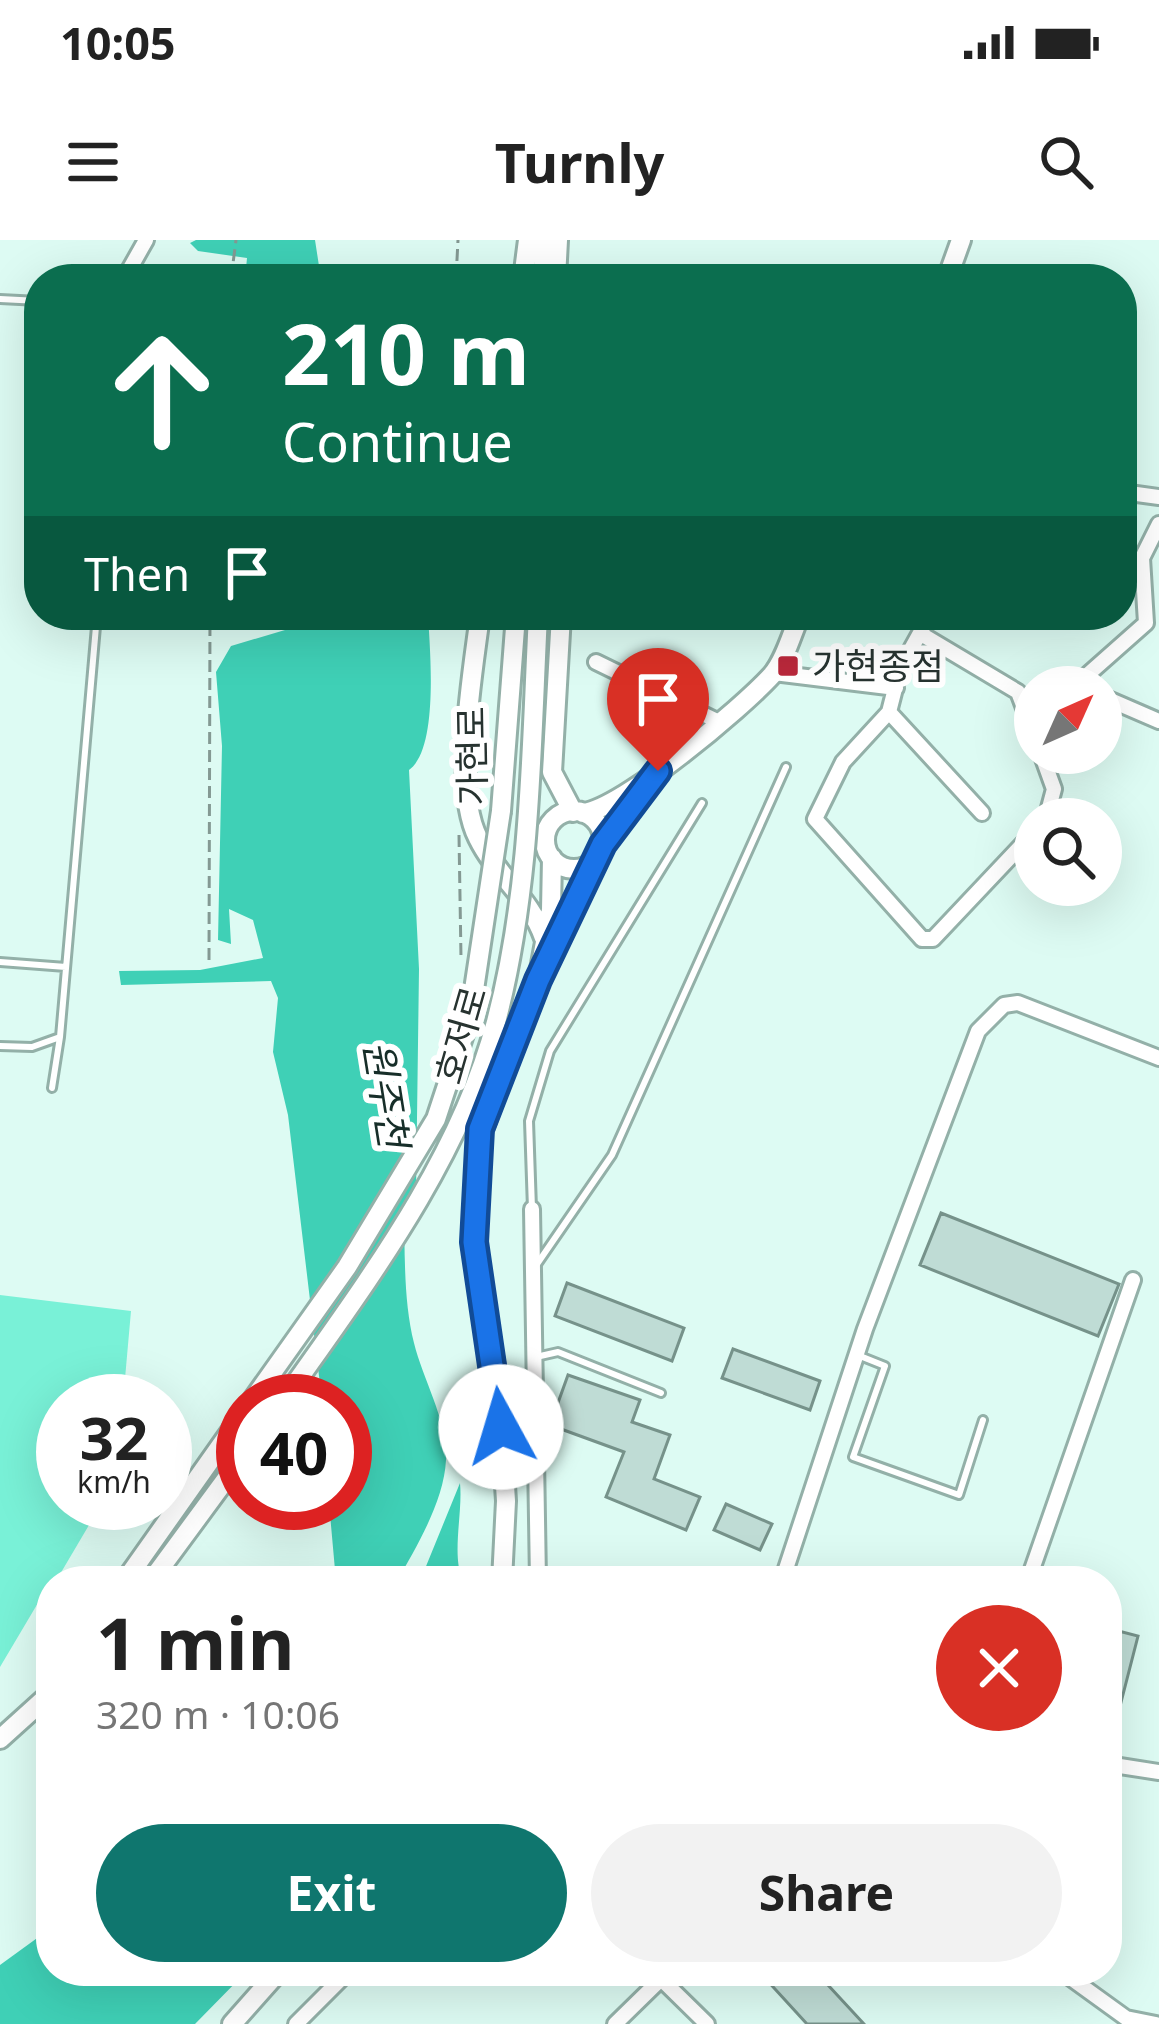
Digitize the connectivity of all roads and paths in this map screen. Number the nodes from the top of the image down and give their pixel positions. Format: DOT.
graph roads {
  1 [pos="1159,524"];
  2 [pos="1152,627"];
  3 [pos="97,630"];
  4 [pos="210,630"];
  5 [pos="480,630"];
  6 [pos="515,630"];
  7 [pos="537,630"];
  8 [pos="560,630"];
  9 [pos="794,630"];
  10 [pos="923,630"];
  11 [pos="921,634"];
  12 [pos="596,662"];
  13 [pos="1107,666"];
  14 [pos="775,673"];
  15 [pos="896,688"];
  16 [pos="1014,690"];
  17 [pos="1122,708"];
  18 [pos="889,712"];
  19 [pos="717,721"];
  20 [pos="1159,721"];
  21 [pos="786,767"];
  22 [pos="658,771"];
  23 [pos="702,803"];
  24 [pos="578,812"];
  25 [pos="982,813"];
  26 [pos="599,853"];
  27 [pos="1014,853"];
  28 [pos="551,858"];
  29 [pos="544,938"];
  30 [pos="209,960"];
  31 [pos="0,962"];
  32 [pos="66,967"];
  33 [pos="538,980"];
  34 [pos="60,1037"];
  35 [pos="0,1046"];
  36 [pos="1159,1058"];
  37 [pos="52,1088"];
  38 [pos="532,1209"];
  39 [pos="534,1269"];
  40 [pos="1133,1280"];
  41 [pos="856,1354"];
  42 [pos="532,1357"];
  43 [pos="271,1374"];
  44 [pos="301,1374"];
  45 [pos="661,1393"];
  46 [pos="983,1420"];
  47 [pos="216,1452"];
  48 [pos="216,1493"];
  49 [pos="136,1566"];
  50 [pos="162,1566"];
  51 [pos="503,1566"];
  52 [pos="538,1566"];
  53 [pos="787,1566"];
  54 [pos="1033,1566"];
  55 [pos="36,1707"];
  56 [pos="0,1739"];
  57 [pos="1122,1766"];
  58 [pos="1159,1772"];
  59 [pos="266,1986"];
  60 [pos="334,1986"];
  61 [pos="648,1986"];
  62 [pos="668,1986"];
  63 [pos="1082,1986"];
  64 [pos="232,2024"];
  65 [pos="296,2024"];
  66 [pos="615,2024"];
  67 [pos="706,2024"];
  68 [pos="1156,2024"];
  1 -- 2 [label="street"];
  2 -- 13 [label="street"];
  3 -- 32 [label="lane"];
  4 -- 30 [label="path"];
  5 -- 29 [label="street, 가현로"];
  6 -- 43 [label="street, 호저로, bridge"];
  7 -- 44 [label="street, 호저로, bridge"];
  8 -- 24 [label="street"];
  9 -- 14 [label="street"];
  10 -- 11 [label="street"];
  11 -- 15 [label="street"];
  11 -- 16 [label="street"];
  12 -- 19 [label="street"];
  14 -- 15 [label="street"];
  14 -- 19 [label="street"];
  15 -- 18 [label="street"];
  17 -- 20 [label="street"];
  18 -- 25 [label="street"];
  18 -- 27 [label="street"];
  19 -- 22 [label="street"];
  21 -- 39 [label="lane"];
  22 -- 24 [label="street"];
  22 -- 26 [label="street"];
  23 -- 38 [label="lane"];
  24 -- 26 [label="street"];
  24 -- 28 [label="street"];
  26 -- 28 [label="street"];
  26 -- 33 [label="street"];
  28 -- 29 [label="street"];
  29 -- 33 [label="street"];
  31 -- 32 [label="lane"];
  32 -- 34 [label="lane"];
  33 -- 51 [label="street"];
  34 -- 35 [label="lane"];
  34 -- 37 [label="lane"];
  36 -- 41 [label="street"];
  38 -- 39 [label="street"];
  39 -- 42 [label="street"];
  40 -- 54 [label="street"];
  41 -- 46 [label="lane"];
  41 -- 53 [label="street"];
  42 -- 45 [label="lane"];
  42 -- 52 [label="street"];
  47 -- 49 [label="street"];
  48 -- 50 [label="street"];
  55 -- 56 [label="street"];
  57 -- 58 [label="street"];
  59 -- 64 [label="street"];
  60 -- 65 [label="street"];
  61 -- 66 [label="street"];
  62 -- 67 [label="street"];
  63 -- 68 [label="street"];
}
